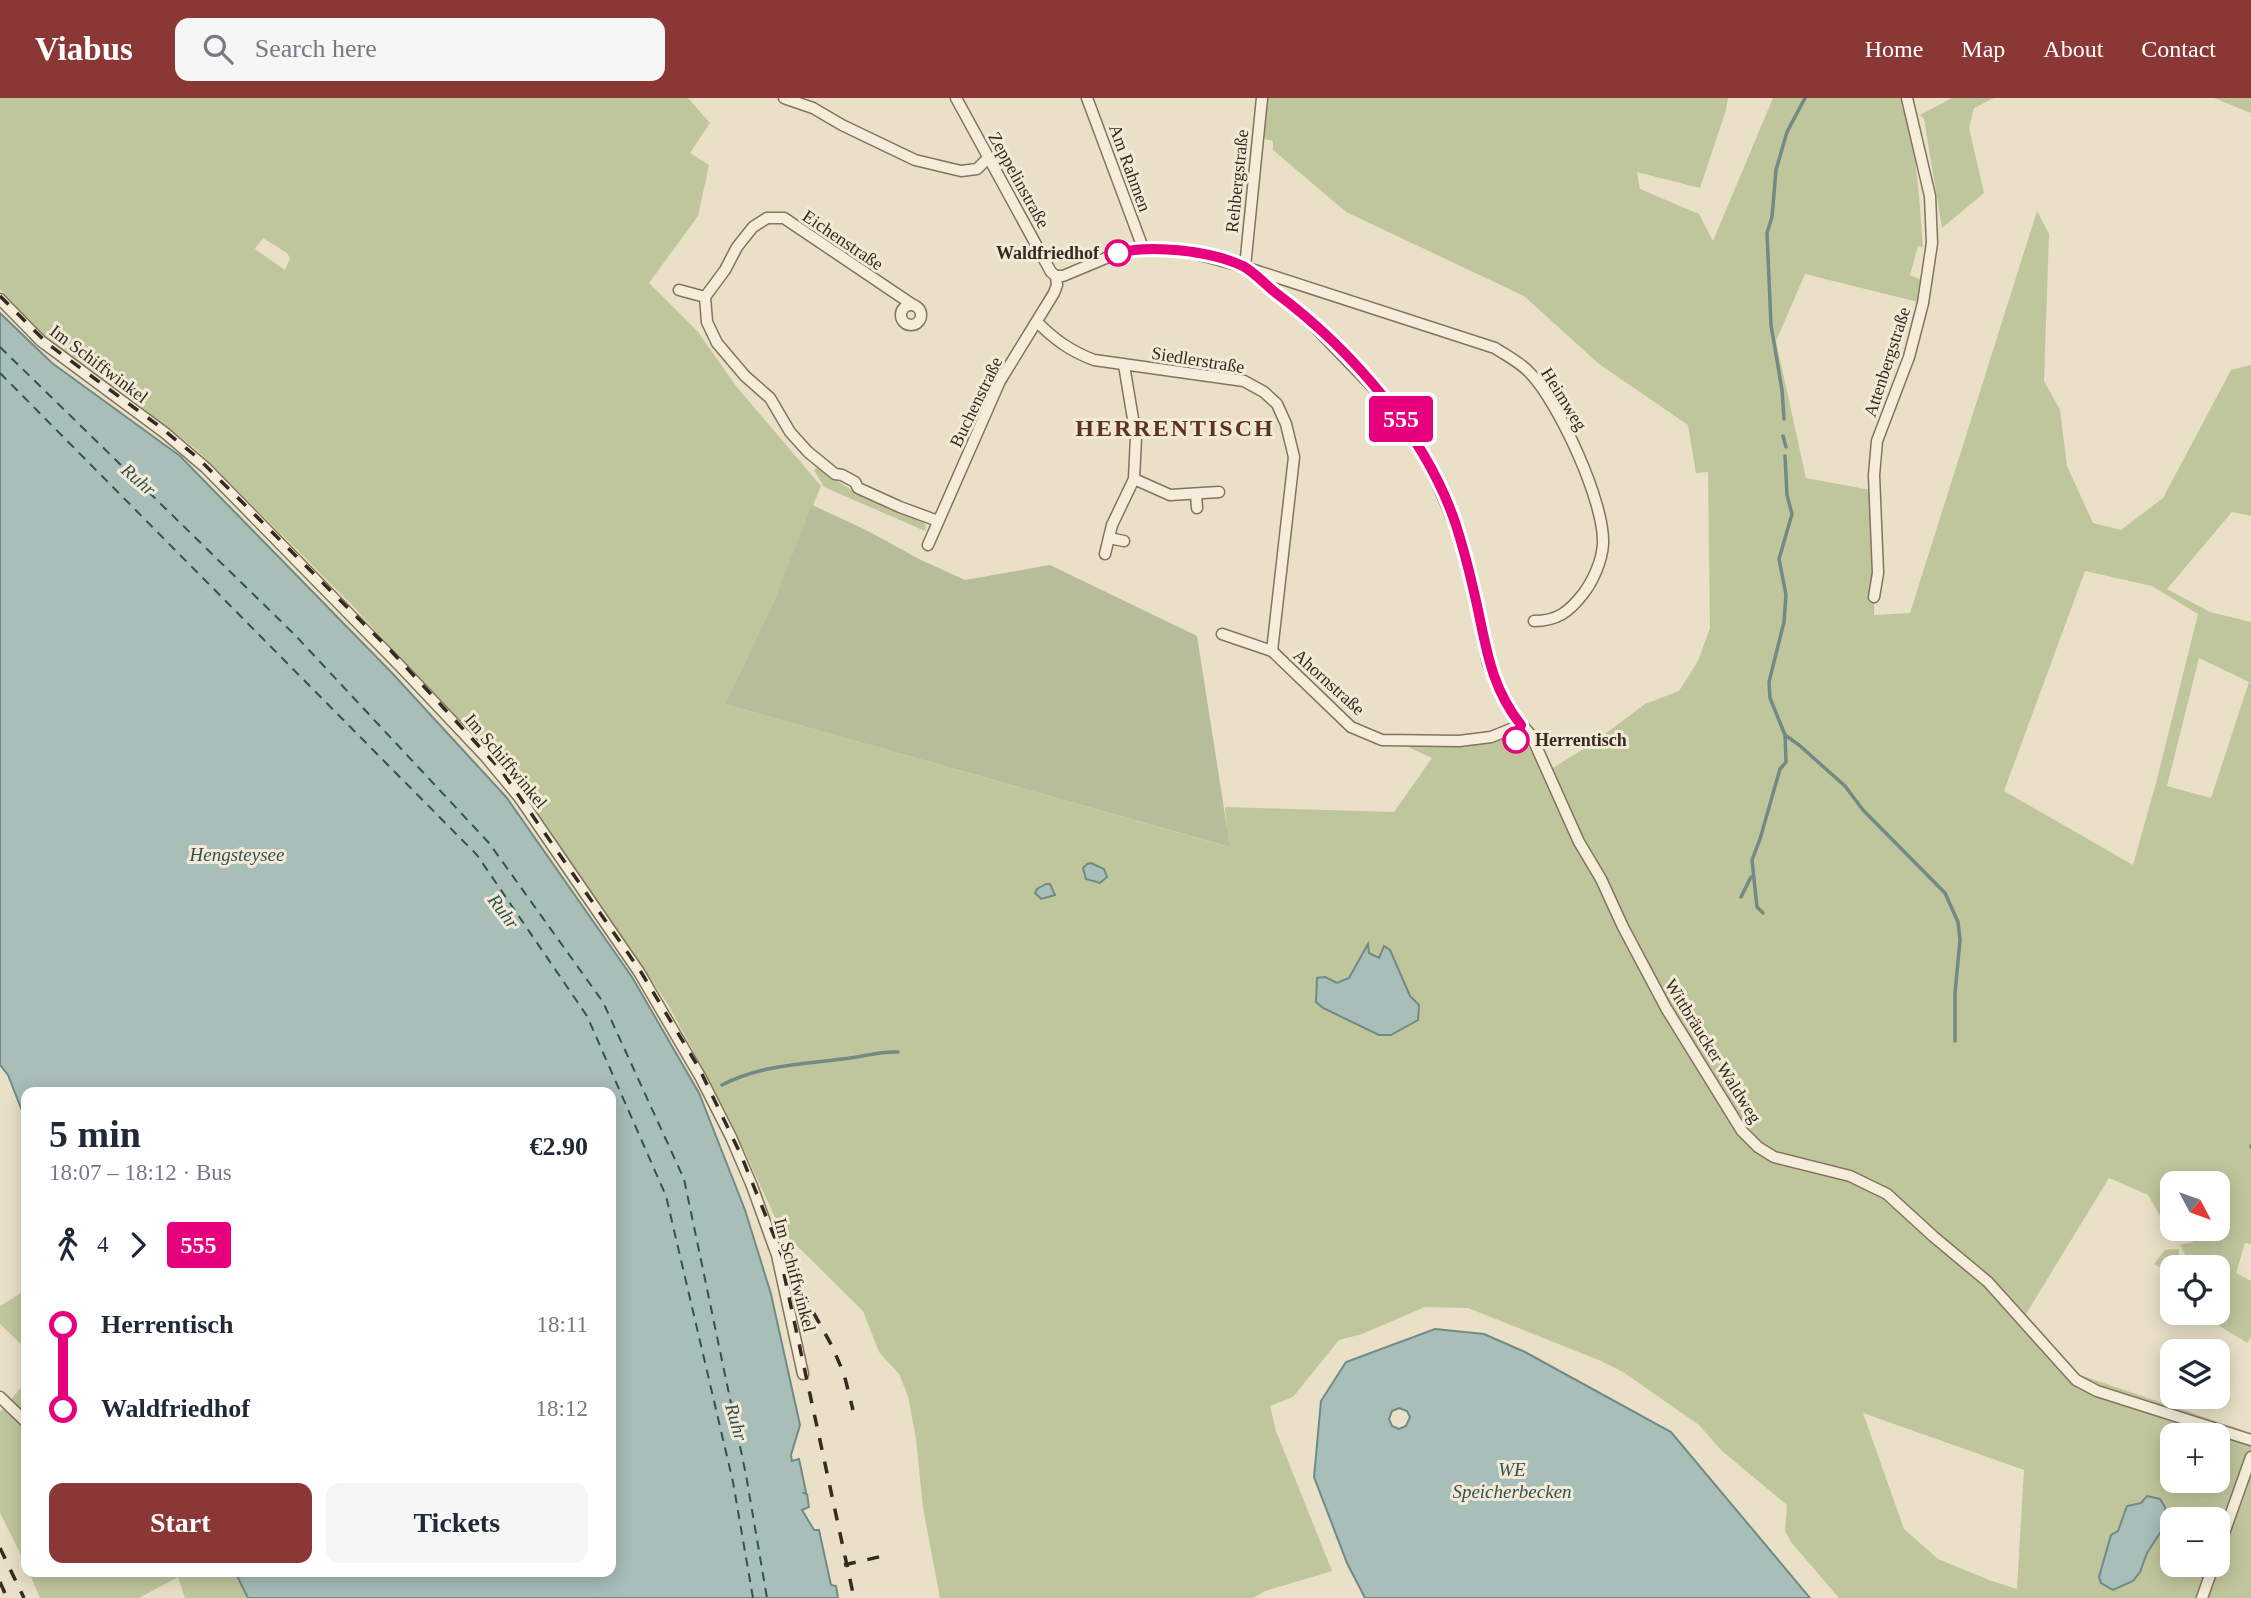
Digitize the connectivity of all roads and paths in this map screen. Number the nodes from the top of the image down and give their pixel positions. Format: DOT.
graph roads {
  1 [pos="784,98"];
  2 [pos="956,98"];
  3 [pos="1087,98"];
  4 [pos="1262,98"];
  5 [pos="1907,98"];
  6 [pos="988,158"];
  7 [pos="1143,248"];
  8 [pos="1245,267"];
  9 [pos="1056,276"];
  10 [pos="679,290"];
  11 [pos="705,297"];
  12 [pos="0,299"];
  13 [pos="913,305"];
  14 [pos="1037,322"];
  15 [pos="1124,365"];
  16 [pos="1134,479"];
  17 [pos="1219,492"];
  18 [pos="1196,494"];
  19 [pos="1197,508"];
  20 [pos="938,521"];
  21 [pos="1109,538"];
  22 [pos="1124,541"];
  23 [pos="928,545"];
  24 [pos="1105,554"];
  25 [pos="1874,597"];
  26 [pos="1534,621"];
  27 [pos="1222,634"];
  28 [pos="1272,652"];
  29 [pos="1521,725"];
  30 [pos="803,1374"];
  31 [pos="0,1398"];
  32 [pos="21,1417"];
  33 [pos="2251,1440"];
  34 [pos="2251,1457"];
  35 [pos="2230,1516"];
  36 [pos="2209,1577"];
  37 [pos="2202,1598"];
  1 -- 6 [label="street"];
  2 -- 6 [label="street, Zeppelinstraße"];
  3 -- 7 [label="street, Am Rahmen"];
  4 -- 8 [label="street, Rehbergstraße"];
  5 -- 25 [label="street, Attenbergstraße"];
  6 -- 9 [label="street, Zeppelinstraße"];
  7 -- 8 [label="street, Heimweg"];
  7 -- 9 [label="street, Heimweg"];
  8 -- 26 [label="street, Heimweg"];
  8 -- 29 [label="street"];
  9 -- 14 [label="street, Buchenstraße"];
  10 -- 11 [label="street"];
  11 -- 13 [label="street, Eichenstraße"];
  11 -- 20 [label="street"];
  12 -- 30 [label="street, Im Schiffwinkel"];
  14 -- 15 [label="street, Siedlerstraße"];
  14 -- 20 [label="street, Buchenstraße"];
  15 -- 16 [label="street"];
  15 -- 28 [label="street, Siedlerstraße"];
  16 -- 18 [label="street"];
  16 -- 21 [label="street"];
  17 -- 18 [label="street"];
  18 -- 19 [label="street"];
  20 -- 23 [label="street, Buchenstraße"];
  21 -- 22 [label="street"];
  21 -- 24 [label="street"];
  27 -- 28 [label="street, Ahornstraße"];
  28 -- 29 [label="street, Ahornstraße"];
  29 -- 33 [label="street, Wittbräucker Waldweg"];
  31 -- 32 [label="street"];
  34 -- 35 [label="street"];
  36 -- 37 [label="street"];
}
